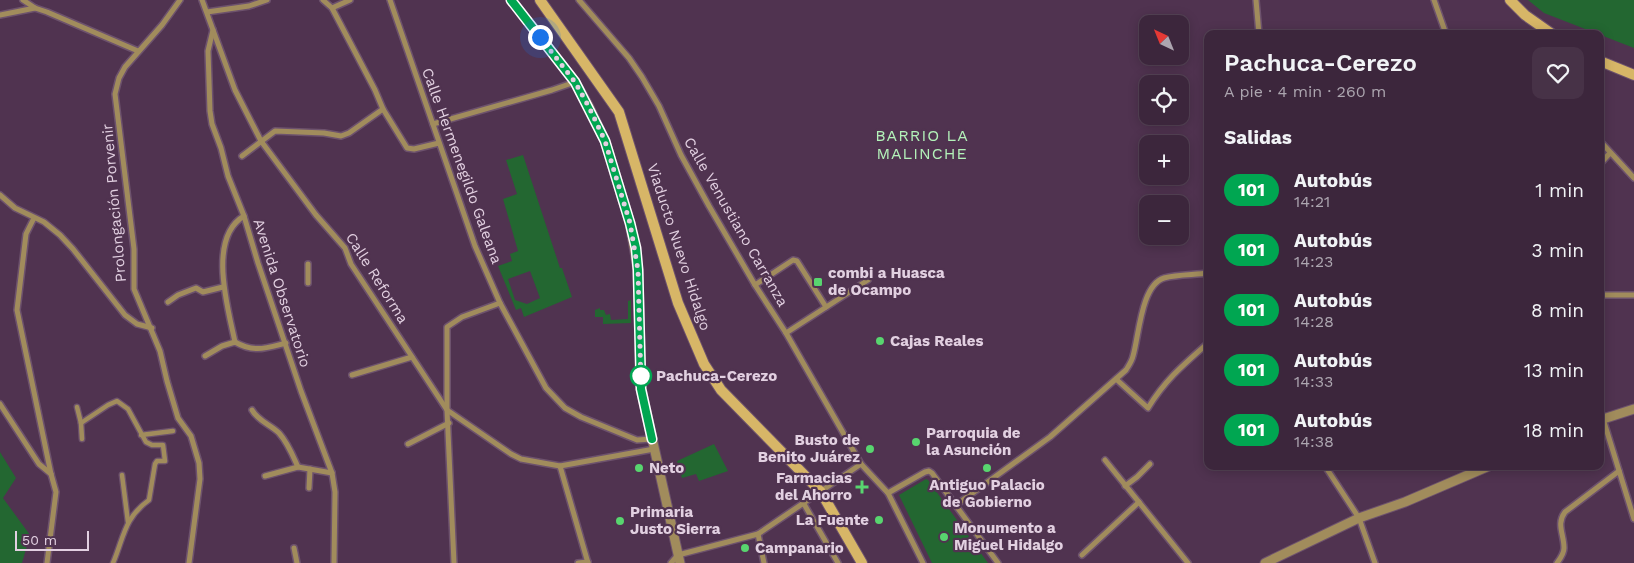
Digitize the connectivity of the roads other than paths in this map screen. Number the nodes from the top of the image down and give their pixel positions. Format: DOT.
graph roads {
  1 [pos="22,0"];
  2 [pos="180,0"];
  3 [pos="202,0"];
  4 [pos="267,0"];
  5 [pos="323,0"];
  6 [pos="350,0"];
  7 [pos="390,0"];
  8 [pos="511,0"];
  9 [pos="540,0"];
  10 [pos="579,0"];
  11 [pos="1256,0"];
  12 [pos="1434,0"];
  13 [pos="1510,0"];
  14 [pos="35,8"];
  15 [pos="332,8"];
  16 [pos="207,12"];
  17 [pos="0,14"];
  18 [pos="214,30"];
  19 [pos="1258,30"];
  20 [pos="1445,30"];
  21 [pos="1546,30"];
  22 [pos="138,50"];
  23 [pos="1604,63"];
  24 [pos="1634,75"];
  25 [pos="575,82"];
  26 [pos="383,109"];
  27 [pos="434,124"];
  28 [pos="261,141"];
  29 [pos="439,143"];
  30 [pos="1604,146"];
  31 [pos="1610,154"];
  32 [pos="242,156"];
  33 [pos="1604,160"];
  34 [pos="1634,178"];
  35 [pos="0,194"];
  36 [pos="244,216"];
  37 [pos="34,218"];
  38 [pos="308,264"];
  39 [pos="1204,274"];
  40 [pos="868,280"];
  41 [pos="308,283"];
  42 [pos="755,285"];
  43 [pos="223,287"];
  44 [pos="1604,295"];
  45 [pos="1634,295"];
  46 [pos="168,302"];
  47 [pos="500,303"];
  48 [pos="826,308"];
  49 [pos="152,328"];
  50 [pos="786,333"];
  51 [pos="235,342"];
  52 [pos="286,342"];
  53 [pos="1204,346"];
  54 [pos="204,356"];
  55 [pos="412,357"];
  56 [pos="352,375"];
  57 [pos="1116,379"];
  58 [pos="0,404"];
  59 [pos="77,406"];
  60 [pos="1634,409"];
  61 [pos="252,410"];
  62 [pos="447,410"];
  63 [pos="1604,419"];
  64 [pos="82,423"];
  65 [pos="449,423"];
  66 [pos="1604,426"];
  67 [pos="173,431"];
  68 [pos="141,435"];
  69 [pos="82,439"];
  70 [pos="408,444"];
  71 [pos="653,444"];
  72 [pos="1105,460"];
  73 [pos="861,464"];
  74 [pos="1150,464"];
  75 [pos="560,466"];
  76 [pos="298,468"];
  77 [pos="310,469"];
  78 [pos="1328,470"];
  79 [pos="1480,470"];
  80 [pos="1619,472"];
  81 [pos="332,473"];
  82 [pos="51,474"];
  83 [pos="122,475"];
  84 [pos="265,476"];
  85 [pos="1125,486"];
  86 [pos="308,488"];
  87 [pos="822,492"];
  88 [pos="888,492"];
  89 [pos="1139,502"];
  90 [pos="804,504"];
  91 [pos="956,505"];
  92 [pos="1359,518"];
  93 [pos="1634,519"];
  94 [pos="128,522"];
  95 [pos="758,534"];
  96 [pos="294,548"];
  97 [pos="1082,555"];
  98 [pos="679,559"];
  99 [pos="588,562"];
  100 [pos="48,563"];
  101 [pos="113,563"];
  102 [pos="189,563"];
  103 [pos="296,563"];
  104 [pos="334,563"];
  105 [pos="454,563"];
  106 [pos="578,563"];
  107 [pos="670,563"];
  108 [pos="764,563"];
  109 [pos="838,563"];
  110 [pos="862,563"];
  111 [pos="924,563"];
  112 [pos="998,563"];
  113 [pos="1188,563"];
  114 [pos="1265,563"];
  115 [pos="1376,563"];
  116 [pos="1557,563"];
  1 -- 14 [label="street"];
  2 -- 22 [label="street, Prolongación Porvenir"];
  3 -- 16 [label="street, Calle Reforma"];
  4 -- 16 [label="street"];
  5 -- 15 [label="street"];
  6 -- 15 [label="street"];
  7 -- 27 [label="street, Calle Hermenegildo Galeana"];
  8 -- 25 [label="street"];
  9 -- 87 [label="main road, Viaducto Nuevo Hidalgo"];
  10 -- 42 [label="street, Calle Venustiano Carranza"];
  11 -- 19 [label="street"];
  12 -- 20 [label="street"];
  13 -- 21 [label="main road"];
  14 -- 17 [label="street"];
  14 -- 22 [label="street"];
  15 -- 26 [label="street"];
  16 -- 18 [label="street, Calle Reforma"];
  18 -- 28 [label="street, Calle Reforma"];
  18 -- 36 [label="street, Avenida Observatorio"];
  22 -- 49 [label="street, Prolongación Porvenir"];
  23 -- 24 [label="main road"];
  25 -- 27 [label="street"];
  25 -- 71 [label="street"];
  26 -- 28 [label="street"];
  26 -- 29 [label="street"];
  27 -- 29 [label="street, Calle Hermenegildo Galeana"];
  28 -- 32 [label="street"];
  28 -- 55 [label="street, Calle Reforma"];
  29 -- 47 [label="street, Calle Hermenegildo Galeana"];
  30 -- 31 [label="street"];
  31 -- 33 [label="street"];
  31 -- 34 [label="street"];
  35 -- 37 [label="street"];
  36 -- 43 [label="street"];
  36 -- 52 [label="street, Avenida Observatorio"];
  37 -- 49 [label="street"];
  37 -- 82 [label="street"];
  38 -- 41 [label="street"];
  39 -- 57 [label="street"];
  40 -- 48 [label="street"];
  42 -- 48 [label="street"];
  42 -- 50 [label="street, Calle Venustiano Carranza"];
  43 -- 46 [label="street"];
  43 -- 51 [label="street"];
  44 -- 45 [label="street"];
  47 -- 62 [label="street"];
  47 -- 71 [label="street, Calle Hermenegildo Galeana"];
  48 -- 50 [label="street"];
  49 -- 102 [label="street, Prolongación Porvenir"];
  50 -- 73 [label="street, Calle Venustiano Carranza"];
  51 -- 52 [label="street"];
  51 -- 54 [label="street"];
  52 -- 81 [label="street, Avenida Observatorio"];
  53 -- 57 [label="street"];
  55 -- 56 [label="street"];
  55 -- 62 [label="street, Calle Reforma"];
  57 -- 91 [label="street"];
  58 -- 82 [label="street"];
  59 -- 64 [label="street"];
  60 -- 63 [label="street"];
  61 -- 76 [label="street"];
  62 -- 65 [label="street, Calle Reforma"];
  62 -- 75 [label="street"];
  64 -- 68 [label="street"];
  64 -- 69 [label="street"];
  65 -- 70 [label="street"];
  65 -- 105 [label="street, Calle Reforma"];
  66 -- 80 [label="street"];
  67 -- 68 [label="street"];
  68 -- 94 [label="street"];
  71 -- 75 [label="street"];
  71 -- 98 [label="street"];
  72 -- 85 [label="street"];
  73 -- 87 [label="street"];
  73 -- 88 [label="street, Calle Venustiano Carranza"];
  74 -- 85 [label="street"];
  75 -- 99 [label="street"];
  76 -- 77 [label="street"];
  76 -- 84 [label="street"];
  77 -- 81 [label="street"];
  77 -- 86 [label="street"];
  78 -- 92 [label="street"];
  79 -- 92 [label="street"];
  80 -- 93 [label="street"];
  80 -- 116 [label="street"];
  81 -- 104 [label="street, Avenida Observatorio"];
  82 -- 100 [label="street"];
  83 -- 94 [label="street"];
  85 -- 89 [label="street"];
  87 -- 90 [label="street"];
  87 -- 110 [label="main road, Viaducto Nuevo Hidalgo"];
  88 -- 91 [label="street"];
  88 -- 111 [label="street, Calle Venustiano Carranza"];
  89 -- 97 [label="street"];
  89 -- 113 [label="street"];
  90 -- 95 [label="street"];
  90 -- 109 [label="street"];
  91 -- 112 [label="street"];
  92 -- 114 [label="street"];
  92 -- 115 [label="street"];
  94 -- 101 [label="street"];
  95 -- 98 [label="street"];
  95 -- 108 [label="street"];
  96 -- 103 [label="street"];
  98 -- 107 [label="street"];
  99 -- 106 [label="street"];
}
